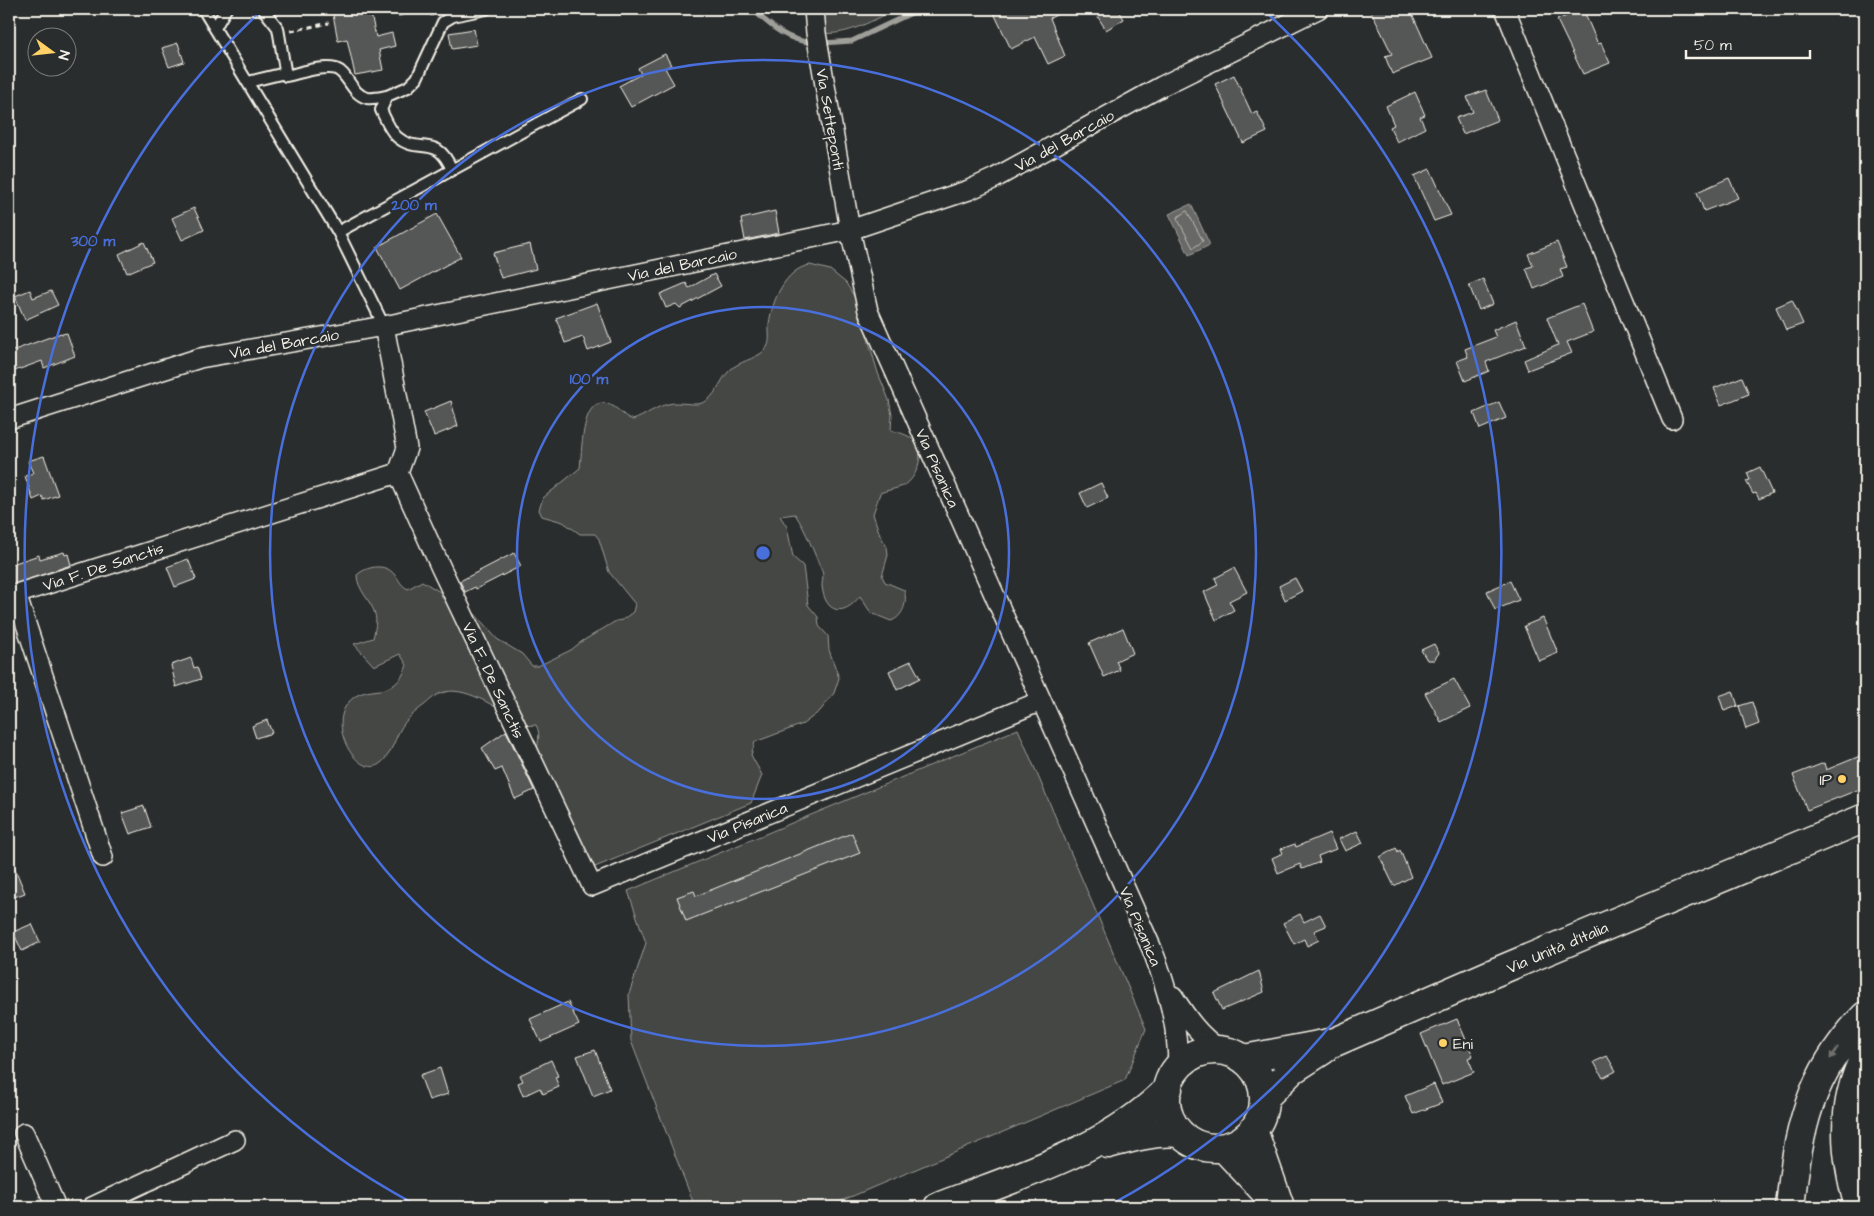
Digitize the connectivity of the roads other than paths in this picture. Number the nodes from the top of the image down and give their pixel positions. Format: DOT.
graph roads {
  1 [pos="203,9"];
  2 [pos="226,9"];
  3 [pos="263,9"];
  4 [pos="486,9"];
  5 [pos="814,9"];
  6 [pos="1318,9"];
  7 [pos="1505,9"];
  8 [pos="215,28"];
  9 [pos="285,73"];
  10 [pos="248,82"];
  11 [pos="387,96"];
  12 [pos="367,98"];
  13 [pos="582,99"];
  14 [pos="381,110"];
  15 [pos="452,170"];
  16 [pos="850,230"];
  17 [pos="338,232"];
  18 [pos="384,326"];
  19 [pos="9,419"];
  20 [pos="1672,419"];
  21 [pos="398,473"];
  22 [pos="1041,701"];
  23 [pos="1865,818"];
  24 [pos="103,857"];
  25 [pos="592,886"];
  26 [pos="1167,987"];
  27 [pos="1865,1016"];
  28 [pos="1335,1042"];
  29 [pos="1232,1055"];
  30 [pos="1865,1056"];
  31 [pos="1173,1078"];
  32 [pos="1865,1078"];
  33 [pos="1264,1098"];
  34 [pos="1253,1130"];
  35 [pos="24,1133"];
  36 [pos="1180,1133"];
  37 [pos="235,1140"];
  38 [pos="1224,1148"];
  39 [pos="1078,1152"];
  40 [pos="1865,1198"];
  41 [pos="56,1207"];
  42 [pos="92,1207"];
  43 [pos="938,1207"];
  44 [pos="1279,1207"];
  45 [pos="1790,1207"];
  46 [pos="1859,1207"];
  1 -- 8 [label="lane"];
  2 -- 8 [label="lane"];
  3 -- 9 [label="lane"];
  4 -- 11 [label="lane"];
  5 -- 16 [label="street, Via Setteponti"];
  6 -- 16 [label="street, Via del Barcaio"];
  7 -- 20 [label="street"];
  8 -- 10 [label="lane"];
  9 -- 10 [label="lane"];
  9 -- 12 [label="lane"];
  10 -- 17 [label="lane"];
  11 -- 12 [label="lane"];
  11 -- 14 [label="lane"];
  12 -- 14 [label="lane"];
  13 -- 15 [label="lane"];
  14 -- 15 [label="lane"];
  15 -- 17 [label="lane"];
  16 -- 18 [label="street, Via del Barcaio"];
  16 -- 22 [label="street, Via Pisanica"];
  17 -- 18 [label="lane"];
  18 -- 19 [label="street, Via del Barcaio"];
  18 -- 21 [label="street"];
  21 -- 24 [label="street, Via F. De Sanctis"];
  21 -- 25 [label="street, Via F. De Sanctis"];
  22 -- 25 [label="street, Via Pisanica"];
  22 -- 26 [label="street, Via Pisanica"];
  23 -- 28 [label="main road, Via Unità d'Italia"];
  26 -- 29 [label="street, Via Pisanica"];
  26 -- 31 [label="street, Via Pisanica"];
  27 -- 45 [label="main road, one-way"];
  28 -- 29 [label="main road, Via Unità d'Italia"];
  28 -- 33 [label="main road"];
  29 -- 31 [label="main road"];
  29 -- 33 [label="main road"];
  30 -- 46 [label="main road"];
  31 -- 36 [label="main road"];
  31 -- 39 [label="main road"];
  32 -- 40 [label="main road"];
  33 -- 34 [label="main road"];
  34 -- 38 [label="main road"];
  34 -- 44 [label="main road"];
  35 -- 41 [label="street"];
  36 -- 38 [label="main road"];
  36 -- 39 [label="main road"];
  37 -- 42 [label="street"];
  38 -- 44 [label="main road"];
  39 -- 43 [label="main road"];
}
